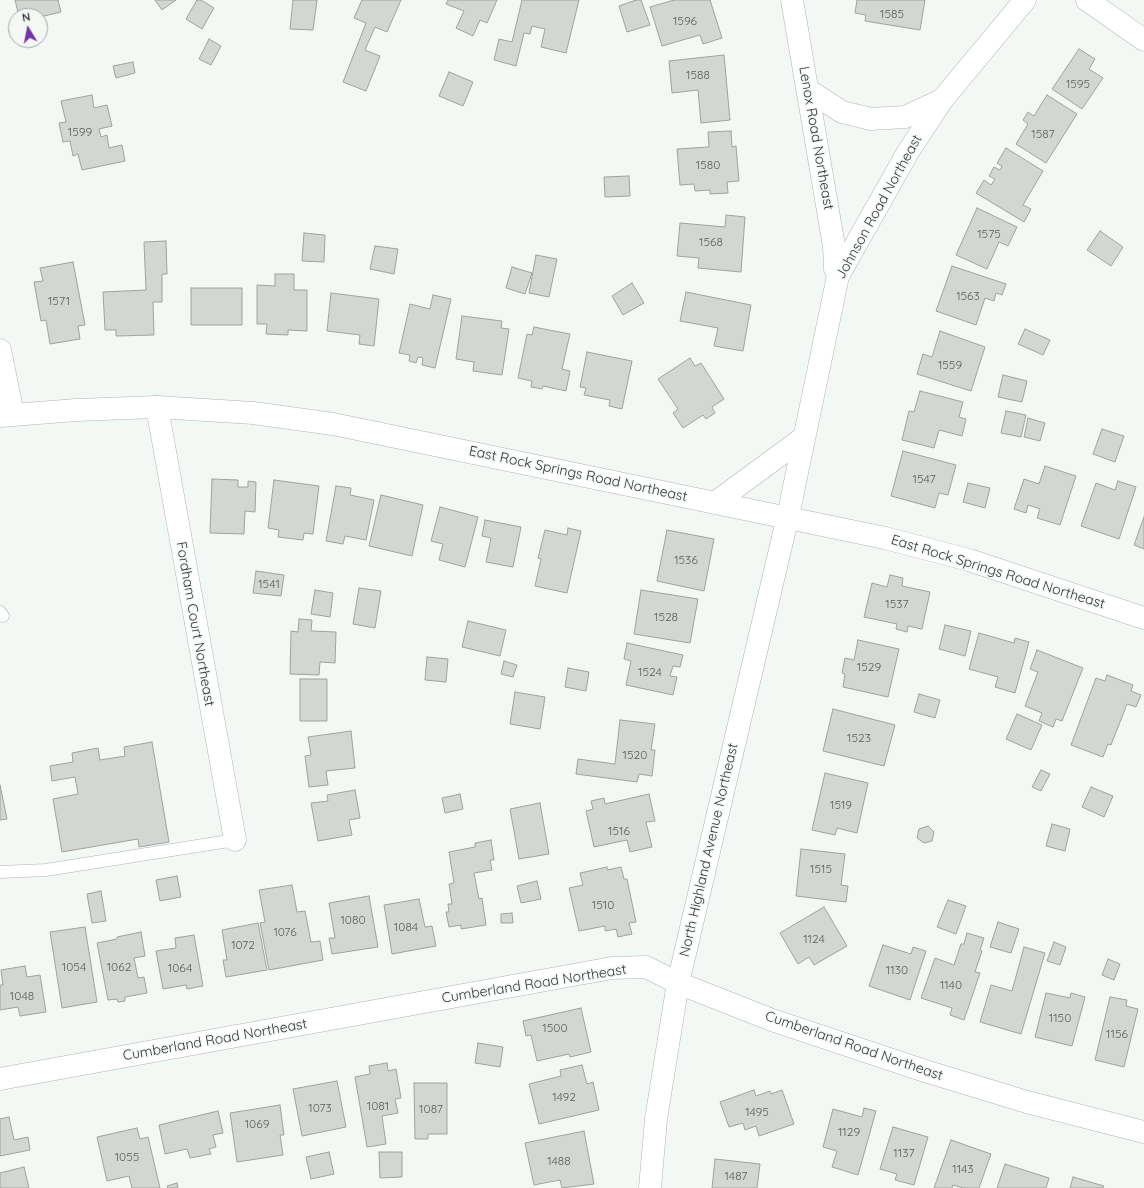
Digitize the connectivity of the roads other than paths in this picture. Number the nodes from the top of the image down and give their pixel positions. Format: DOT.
graph roads {
  1 [pos="792,0"];
  2 [pos="1025,0"];
  3 [pos="1087,0"];
  4 [pos="1144,40"];
  5 [pos="808,90"];
  6 [pos="942,100"];
  7 [pos="838,276"];
  8 [pos="0,350"];
  9 [pos="158,408"];
  10 [pos="7,415"];
  11 [pos="803,438"];
  12 [pos="716,502"];
  13 [pos="788,516"];
  14 [pos="1144,618"];
  15 [pos="235,840"];
  16 [pos="0,872"];
  17 [pos="678,983"];
  18 [pos="0,1080"];
  19 [pos="1144,1132"];
  20 [pos="650,1188"];
  1 -- 5 [label="street, Lenox Road Northeast"];
  2 -- 6 [label="street, Johnson Road Northeast"];
  3 -- 4 [label="street"];
  5 -- 6 [label="street"];
  5 -- 7 [label="street, Lenox Road Northeast"];
  6 -- 7 [label="street, Johnson Road Northeast"];
  7 -- 11 [label="street, Johnson Road Northeast"];
  8 -- 10 [label="street"];
  9 -- 10 [label="street, East Rock Springs Road Northeast"];
  9 -- 12 [label="street, East Rock Springs Road Northeast"];
  9 -- 15 [label="street, Fordham Court Northeast"];
  11 -- 12 [label="street"];
  11 -- 13 [label="street, Johnson Road Northeast"];
  12 -- 13 [label="street, East Rock Springs Road Northeast"];
  13 -- 14 [label="street, East Rock Springs Road Northeast"];
  13 -- 17 [label="street, North Highland Avenue Northeast"];
  15 -- 16 [label="lane"];
  17 -- 18 [label="street, Cumberland Road Northeast"];
  17 -- 19 [label="street, Cumberland Road Northeast"];
  17 -- 20 [label="street, North Highland Avenue Northeast"];
}
